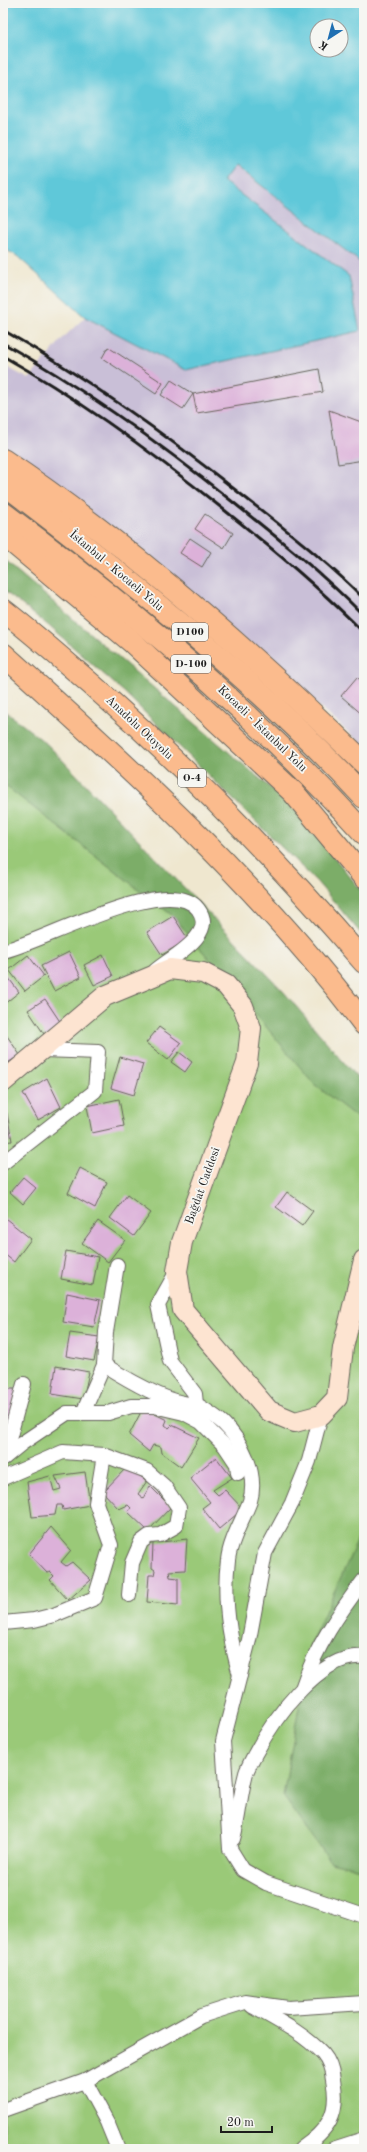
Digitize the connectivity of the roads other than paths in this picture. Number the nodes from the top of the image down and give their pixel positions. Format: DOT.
graph roads {
  1 [pos="3,460"];
  2 [pos="3,483"];
  3 [pos="3,513"];
  4 [pos="3,534"];
  5 [pos="3,610"];
  6 [pos="3,654"];
  7 [pos="364,763"];
  8 [pos="364,797"];
  9 [pos="364,833"];
  10 [pos="364,878"];
  11 [pos="3,951"];
  12 [pos="364,962"];
  13 [pos="146,979"];
  14 [pos="364,1024"];
  15 [pos="43,1050"];
  16 [pos="3,1082"];
  17 [pos="3,1163"];
  18 [pos="364,1260"];
  19 [pos="117,1265"];
  20 [pos="177,1271"];
  21 [pos="104,1365"];
  22 [pos="24,1384"];
  23 [pos="196,1404"];
  24 [pos="83,1413"];
  25 [pos="321,1415"];
  26 [pos="104,1455"];
  27 [pos="4,1460"];
  28 [pos="238,1473"];
  29 [pos="3,1478"];
  30 [pos="364,1580"];
  31 [pos="129,1595"];
  32 [pos="3,1623"];
  33 [pos="364,1657"];
  34 [pos="240,1675"];
  35 [pos="304,1686"];
  36 [pos="230,1849"];
  37 [pos="364,1916"];
  38 [pos="245,2002"];
  39 [pos="364,2003"];
  40 [pos="85,2081"];
  41 [pos="3,2110"];
  42 [pos="364,2139"];
  43 [pos="118,2149"];
  44 [pos="301,2149"];
  45 [pos="332,2149"];
  1 -- 7 [label="highway"];
  2 -- 8 [label="highway, İstanbul - Kocaeli Yolu / D100"];
  3 -- 9 [label="highway, Kocaeli - İstanbul Yolu / D-100"];
  4 -- 10 [label="highway"];
  5 -- 12 [label="highway, Anadolu Otoyolu / O-4"];
  6 -- 14 [label="highway"];
  11 -- 13 [label="street"];
  13 -- 15 [label="main road, Bağdat Caddesi"];
  13 -- 20 [label="main road, Bağdat Caddesi"];
  15 -- 16 [label="main road, Bağdat Caddesi"];
  15 -- 17 [label="street"];
  18 -- 25 [label="main road"];
  19 -- 21 [label="street"];
  20 -- 23 [label="street"];
  20 -- 25 [label="main road, Bağdat Caddesi"];
  21 -- 23 [label="street"];
  21 -- 24 [label="street"];
  22 -- 27 [label="street"];
  23 -- 34 [label="street"];
  24 -- 27 [label="street"];
  24 -- 28 [label="street"];
  25 -- 34 [label="street"];
  26 -- 29 [label="street"];
  26 -- 31 [label="street"];
  26 -- 32 [label="street"];
  30 -- 35 [label="street"];
  33 -- 35 [label="street"];
  34 -- 36 [label="street"];
  35 -- 36 [label="street"];
  36 -- 37 [label="street"];
  38 -- 39 [label="street"];
  38 -- 40 [label="street"];
  38 -- 44 [label="street"];
  40 -- 41 [label="street"];
  40 -- 43 [label="street"];
  42 -- 45 [label="street"];
}
